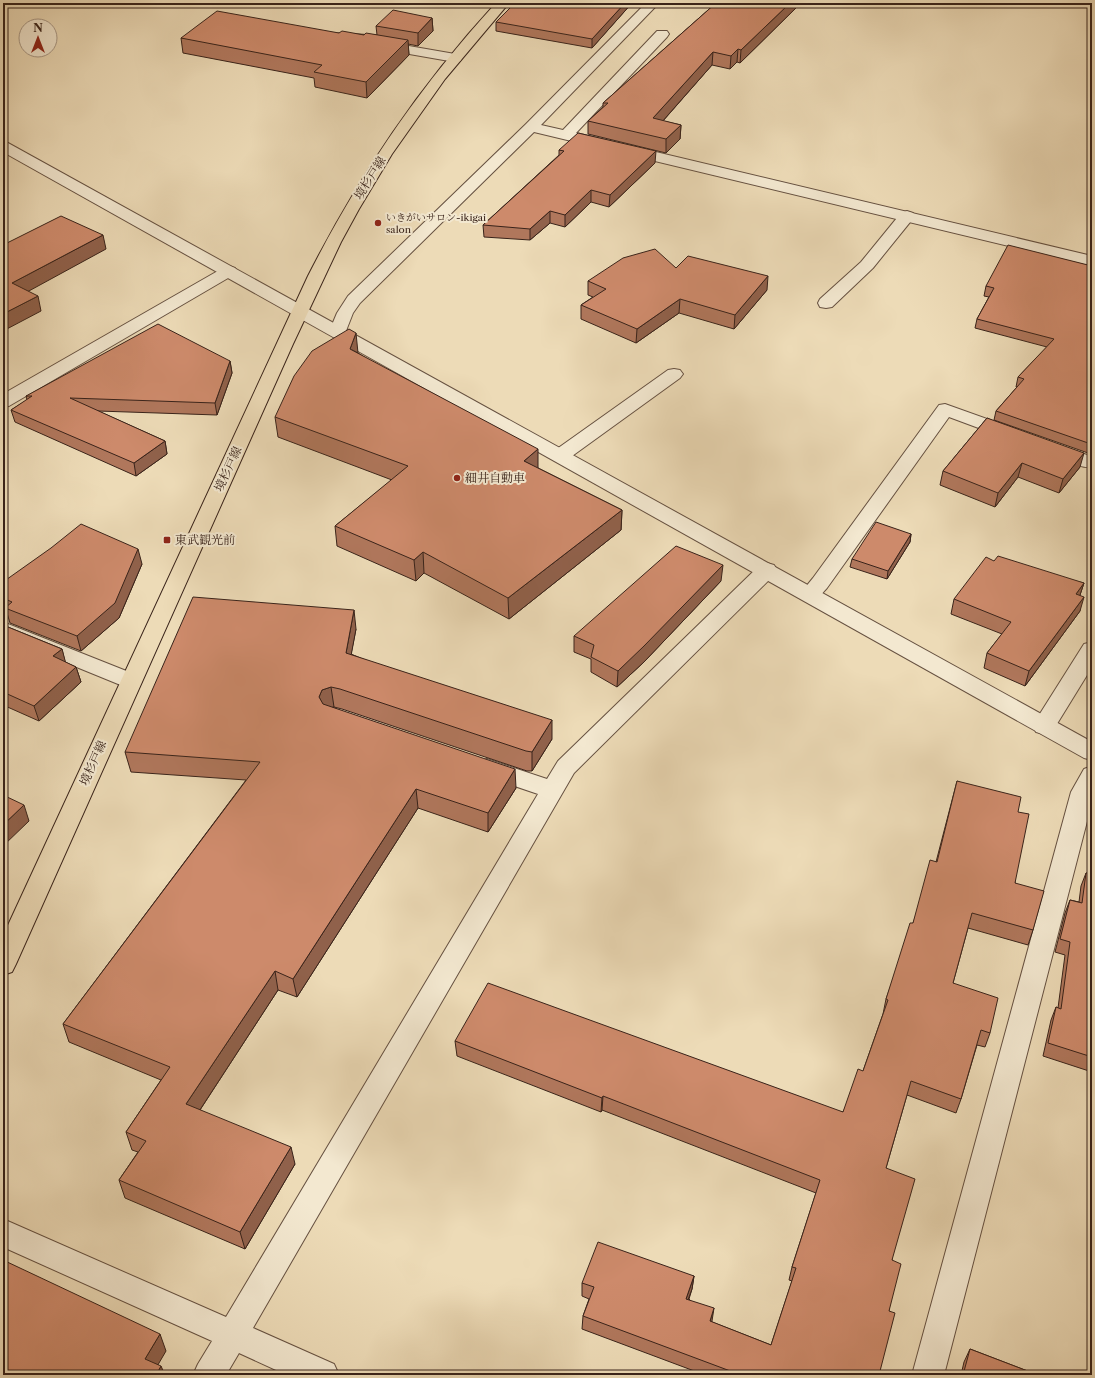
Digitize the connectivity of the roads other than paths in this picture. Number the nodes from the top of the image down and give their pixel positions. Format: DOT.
graph roads {
  1 [pos="503,3"];
  2 [pos="653,3"];
  3 [pos="662,34"];
  4 [pos="369,43"];
  5 [pos="455,58"];
  6 [pos="531,127"];
  7 [pos="566,135"];
  8 [pos="3,146"];
  9 [pos="907,216"];
  10 [pos="1092,261"];
  11 [pos="230,271"];
  12 [pos="826,303"];
  13 [pos="300,311"];
  14 [pos="338,332"];
  15 [pos="674,374"];
  16 [pos="3,402"];
  17 [pos="561,455"];
  18 [pos="1092,460"];
  19 [pos="767,570"];
  20 [pos="810,594"];
  21 [pos="3,629"];
  22 [pos="1092,649"];
  23 [pos="131,681"];
  24 [pos="1044,726"];
  25 [pos="1092,752"];
  26 [pos="470,762"];
  27 [pos="1089,788"];
  28 [pos="553,790"];
  29 [pos="3,964"];
  30 [pos="3,1233"];
  31 [pos="233,1335"];
  32 [pos="209,1375"];
  33 [pos="323,1375"];
  34 [pos="928,1375"];
  1 -- 5 [label="main road, 境杉戸線"];
  2 -- 6 [label="street"];
  3 -- 7 [label="street"];
  4 -- 5 [label="street"];
  5 -- 13 [label="main road, 境杉戸線"];
  6 -- 7 [label="street"];
  6 -- 14 [label="street"];
  7 -- 9 [label="street"];
  8 -- 11 [label="street"];
  9 -- 10 [label="street"];
  9 -- 12 [label="street"];
  11 -- 13 [label="street"];
  11 -- 16 [label="street"];
  13 -- 14 [label="street"];
  13 -- 23 [label="main road, 境杉戸線"];
  14 -- 17 [label="street"];
  15 -- 17 [label="street"];
  17 -- 19 [label="street"];
  18 -- 20 [label="street"];
  19 -- 20 [label="street"];
  19 -- 28 [label="street"];
  20 -- 24 [label="street"];
  21 -- 23 [label="street"];
  22 -- 24 [label="street"];
  23 -- 29 [label="main road, 境杉戸線"];
  24 -- 25 [label="street"];
  26 -- 28 [label="street"];
  27 -- 34 [label="street"];
  28 -- 31 [label="street"];
  30 -- 31 [label="street"];
  31 -- 32 [label="street"];
  31 -- 33 [label="street"];
}
